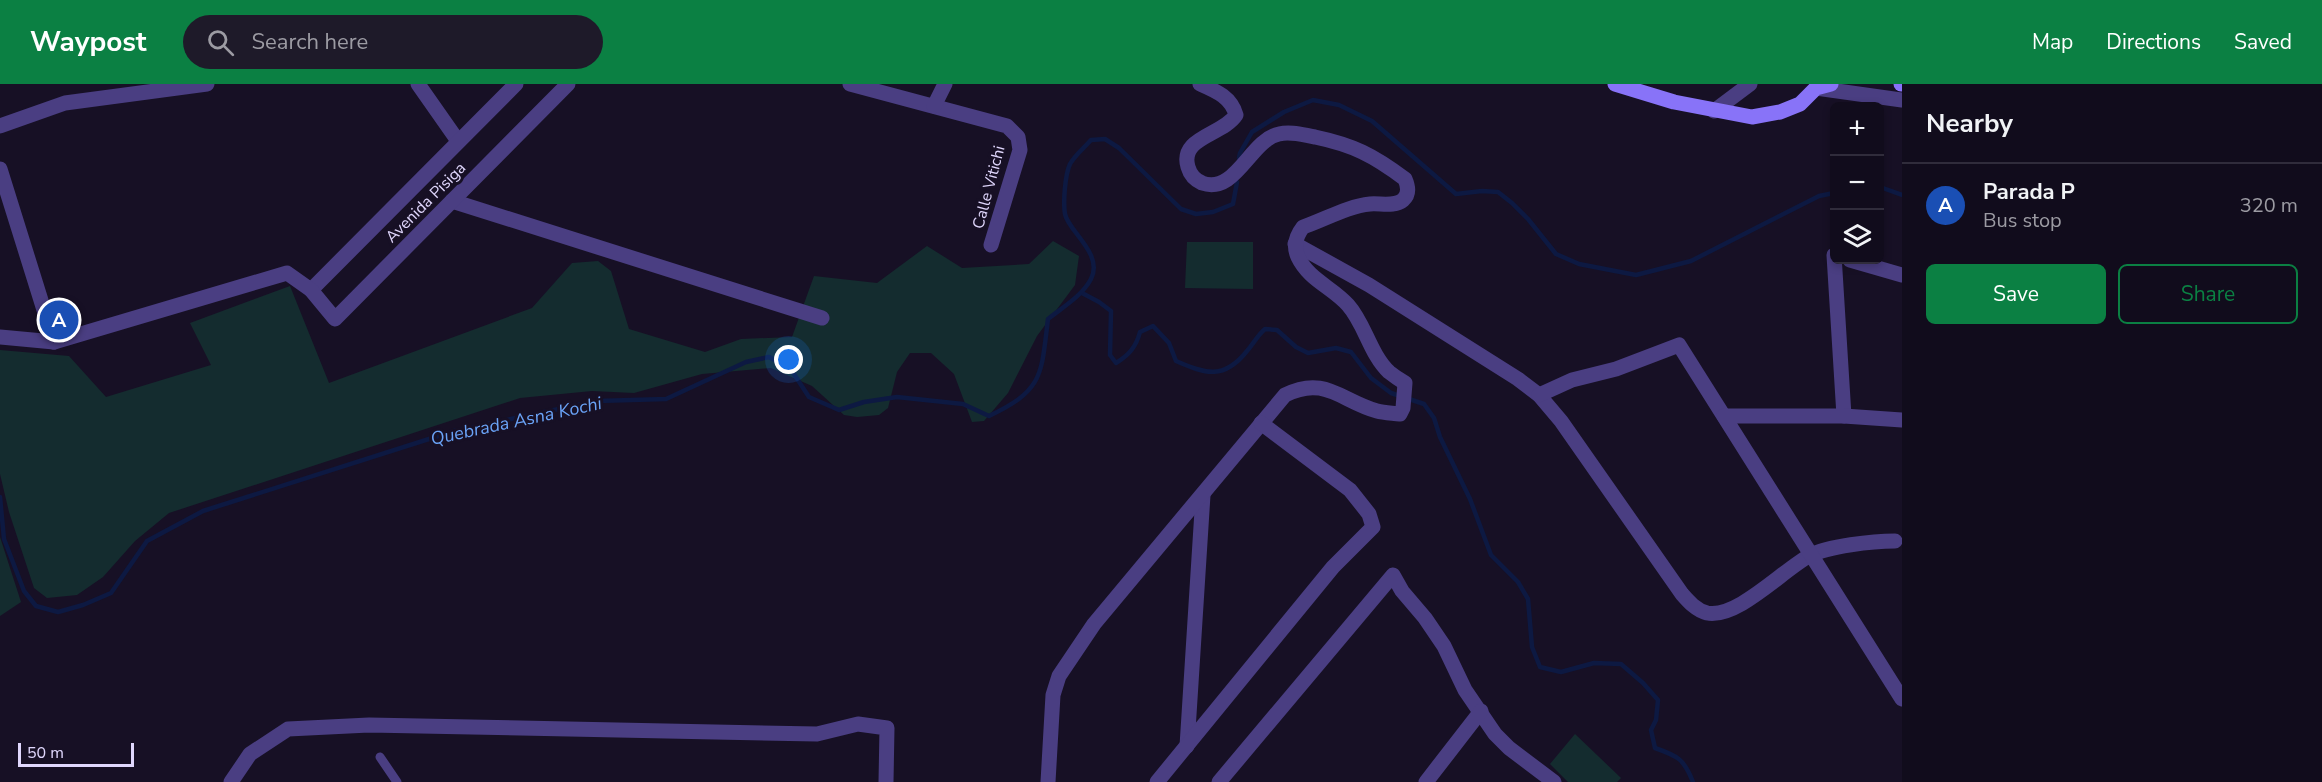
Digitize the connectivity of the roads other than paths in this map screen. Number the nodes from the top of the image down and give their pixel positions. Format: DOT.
graph roads {
  1 [pos="207,84"];
  2 [pos="418,84"];
  3 [pos="516,84"];
  4 [pos="568,84"];
  5 [pos="850,84"];
  6 [pos="945,84"];
  7 [pos="1200,84"];
  8 [pos="1615,84"];
  9 [pos="1750,84"];
  10 [pos="1831,84"];
  11 [pos="1816,86"];
  12 [pos="1902,100"];
  13 [pos="934,106"];
  14 [pos="1714,111"];
  15 [pos="0,126"];
  16 [pos="458,141"];
  17 [pos="0,169"];
  18 [pos="452,201"];
  19 [pos="1295,244"];
  20 [pos="991,245"];
  21 [pos="1835,264"];
  22 [pos="1864,264"];
  23 [pos="1902,275"];
  24 [pos="311,290"];
  25 [pos="822,318"];
  26 [pos="0,337"];
  27 [pos="54,342"];
  28 [pos="1539,395"];
  29 [pos="1724,416"];
  30 [pos="1844,416"];
  31 [pos="1902,420"];
  32 [pos="1261,423"];
  33 [pos="1203,495"];
  34 [pos="1900,544"];
  35 [pos="1811,555"];
  36 [pos="1902,699"];
  37 [pos="1481,711"];
  38 [pos="1187,746"];
  39 [pos="380,757"];
  40 [pos="231,782"];
  41 [pos="397,782"];
  42 [pos="886,782"];
  43 [pos="1048,782"];
  44 [pos="1157,782"];
  45 [pos="1219,782"];
  46 [pos="1426,782"];
  47 [pos="1554,782"];
  1 -- 15 [label="street"];
  2 -- 16 [label="street"];
  3 -- 16 [label="street, Avenida Pisiga"];
  4 -- 18 [label="street, Avenida Pisiga"];
  5 -- 13 [label="street, Calle Vitichi"];
  6 -- 13 [label="street"];
  7 -- 19 [label="street"];
  8 -- 14 [label="street"];
  9 -- 14 [label="street"];
  10 -- 11 [label="street"];
  11 -- 12 [label="street"];
  11 -- 14 [label="street"];
  13 -- 20 [label="street, Calle Vitichi"];
  16 -- 24 [label="street, Avenida Pisiga"];
  17 -- 27 [label="street"];
  18 -- 24 [label="street, Avenida Pisiga"];
  18 -- 25 [label="street"];
  19 -- 28 [label="street"];
  19 -- 32 [label="street"];
  21 -- 30 [label="street"];
  22 -- 23 [label="street"];
  24 -- 27 [label="street, Avenida Pisiga"];
  26 -- 27 [label="street, Avenida Pisiga"];
  28 -- 29 [label="street"];
  28 -- 35 [label="street"];
  29 -- 30 [label="street"];
  29 -- 35 [label="street"];
  30 -- 31 [label="street"];
  32 -- 33 [label="street"];
  32 -- 38 [label="street"];
  33 -- 38 [label="street"];
  33 -- 43 [label="street"];
  34 -- 35 [label="street"];
  35 -- 36 [label="street"];
  37 -- 45 [label="street"];
  37 -- 46 [label="street"];
  37 -- 47 [label="street"];
  38 -- 44 [label="street"];
  39 -- 41 [label="lane"];
  40 -- 42 [label="street"];
}
